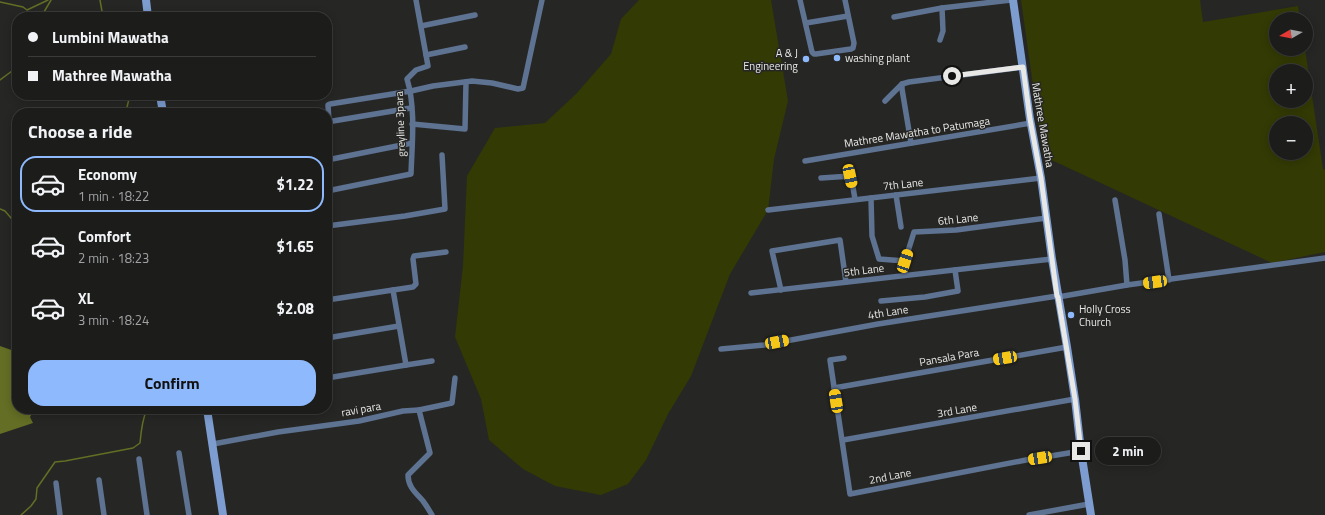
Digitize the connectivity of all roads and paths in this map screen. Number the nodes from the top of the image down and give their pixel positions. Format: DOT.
graph roads {
  1 [pos="146,0"];
  2 [pos="416,0"];
  3 [pos="542,0"];
  4 [pos="800,0"];
  5 [pos="845,0"];
  6 [pos="1012,0"];
  7 [pos="942,8"];
  8 [pos="147,12"];
  9 [pos="475,15"];
  10 [pos="848,16"];
  11 [pos="894,17"];
  12 [pos="806,24"];
  13 [pos="421,26"];
  14 [pos="940,40"];
  15 [pos="465,48"];
  16 [pos="426,55"];
  17 [pos="1023,67"];
  18 [pos="466,82"];
  19 [pos="902,84"];
  20 [pos="411,91"];
  21 [pos="885,101"];
  22 [pos="327,108"];
  23 [pos="412,108"];
  24 [pos="332,121"];
  25 [pos="1031,123"];
  26 [pos="412,124"];
  27 [pos="412,143"];
  28 [pos="911,143"];
  29 [pos="442,155"];
  30 [pos="332,159"];
  31 [pos="805,161"];
  32 [pos="821,178"];
  33 [pos="1041,178"];
  34 [pos="332,190"];
  35 [pos="896,195"];
  36 [pos="871,198"];
  37 [pos="855,199"];
  38 [pos="1115,200"];
  39 [pos="768,210"];
  40 [pos="1159,214"];
  41 [pos="1047,218"];
  42 [pos="332,225"];
  43 [pos="901,227"];
  44 [pos="446,252"];
  45 [pos="1325,258"];
  46 [pos="1052,259"];
  47 [pos="905,261"];
  48 [pos="955,270"];
  49 [pos="905,275"];
  50 [pos="1169,280"];
  51 [pos="846,282"];
  52 [pos="1127,285"];
  53 [pos="393,290"];
  54 [pos="781,290"];
  55 [pos="751,293"];
  56 [pos="1058,297"];
  57 [pos="332,299"];
  58 [pos="881,301"];
  59 [pos="399,326"];
  60 [pos="332,337"];
  61 [pos="1067,347"];
  62 [pos="722,349"];
  63 [pos="844,358"];
  64 [pos="432,361"];
  65 [pos="406,365"];
  66 [pos="332,377"];
  67 [pos="454,378"];
  68 [pos="834,388"];
  69 [pos="1075,399"];
  70 [pos="418,410"];
  71 [pos="208,414"];
  72 [pos="843,440"];
  73 [pos="213,444"];
  74 [pos="1081,451"];
  75 [pos="179,453"];
  76 [pos="139,459"];
  77 [pos="99,480"];
  78 [pos="56,483"];
  79 [pos="1089,504"];
  80 [pos="60,515"];
  81 [pos="104,515"];
  82 [pos="147,515"];
  83 [pos="188,515"];
  84 [pos="223,515"];
  85 [pos="432,515"];
  86 [pos="1029,515"];
  87 [pos="1091,515"];
  1 -- 8 [label="street"];
  2 -- 13 [label="street"];
  3 -- 18 [label="street"];
  4 -- 12 [label="street"];
  5 -- 10 [label="street"];
  6 -- 7 [label="street"];
  6 -- 17 [label="street, Mathree Mawatha"];
  7 -- 11 [label="street"];
  7 -- 14 [label="street"];
  9 -- 13 [label="street"];
  10 -- 12 [label="street"];
  10 -- 12 [label="street"];
  13 -- 16 [label="street"];
  15 -- 16 [label="street"];
  16 -- 20 [label="street, greyline 3para"];
  17 -- 19 [label="street"];
  17 -- 25 [label="street, Mathree Mawatha"];
  18 -- 20 [label="street"];
  18 -- 26 [label="street"];
  19 -- 21 [label="street"];
  19 -- 28 [label="street"];
  20 -- 22 [label="street"];
  20 -- 23 [label="street, greyline 3para"];
  23 -- 24 [label="street"];
  23 -- 26 [label="street, greyline 3para"];
  25 -- 28 [label="street, Mathree Mawatha to Patumaga"];
  25 -- 33 [label="street, Mathree Mawatha"];
  26 -- 27 [label="street, greyline 3para"];
  27 -- 30 [label="street"];
  27 -- 34 [label="street, greyline 3para"];
  28 -- 31 [label="street, Mathree Mawatha to Patumaga"];
  29 -- 42 [label="street"];
  32 -- 37 [label="street"];
  33 -- 35 [label="street, 7th Lane"];
  33 -- 41 [label="street, Mathree Mawatha"];
  35 -- 36 [label="street, 7th Lane"];
  35 -- 43 [label="street"];
  36 -- 37 [label="street, 7th Lane"];
  36 -- 47 [label="street"];
  37 -- 39 [label="street, 7th Lane"];
  38 -- 52 [label="street"];
  40 -- 50 [label="street"];
  41 -- 46 [label="street, Mathree Mawatha"];
  41 -- 47 [label="street, 6th Lane"];
  44 -- 53 [label="street"];
  45 -- 50 [label="street, 4th Lane"];
  46 -- 48 [label="street, 5th Lane"];
  46 -- 56 [label="street, Mathree Mawatha"];
  47 -- 49 [label="street, 6th Lane"];
  48 -- 49 [label="street, 5th Lane"];
  48 -- 58 [label="street"];
  49 -- 51 [label="street, 5th Lane"];
  50 -- 52 [label="street, 4th Lane"];
  51 -- 54 [label="street, 5th Lane"];
  51 -- 54 [label="street"];
  52 -- 56 [label="street, 4th Lane"];
  53 -- 57 [label="street"];
  53 -- 59 [label="street"];
  54 -- 55 [label="street, 5th Lane"];
  56 -- 61 [label="street, Mathree Mawatha"];
  56 -- 62 [label="street, 4th Lane"];
  59 -- 60 [label="street"];
  59 -- 65 [label="street"];
  61 -- 68 [label="street, Pansala Para"];
  61 -- 69 [label="street, Mathree Mawatha"];
  63 -- 68 [label="street, 2nd Lane"];
  64 -- 65 [label="street"];
  65 -- 66 [label="street"];
  67 -- 70 [label="street, ravi para"];
  68 -- 72 [label="street, 2nd Lane"];
  69 -- 72 [label="street, 3rd Lane"];
  69 -- 74 [label="street, Mathree Mawatha"];
  70 -- 73 [label="street, ravi para"];
  70 -- 85 [label="street"];
  71 -- 73 [label="street"];
  72 -- 74 [label="street, 2nd Lane"];
  73 -- 84 [label="street"];
  74 -- 79 [label="street, Mathree Mawatha"];
  75 -- 83 [label="street"];
  76 -- 82 [label="street"];
  77 -- 81 [label="street"];
  78 -- 80 [label="street"];
  79 -- 86 [label="street"];
  79 -- 87 [label="street, Mathree Mawatha"];
}
